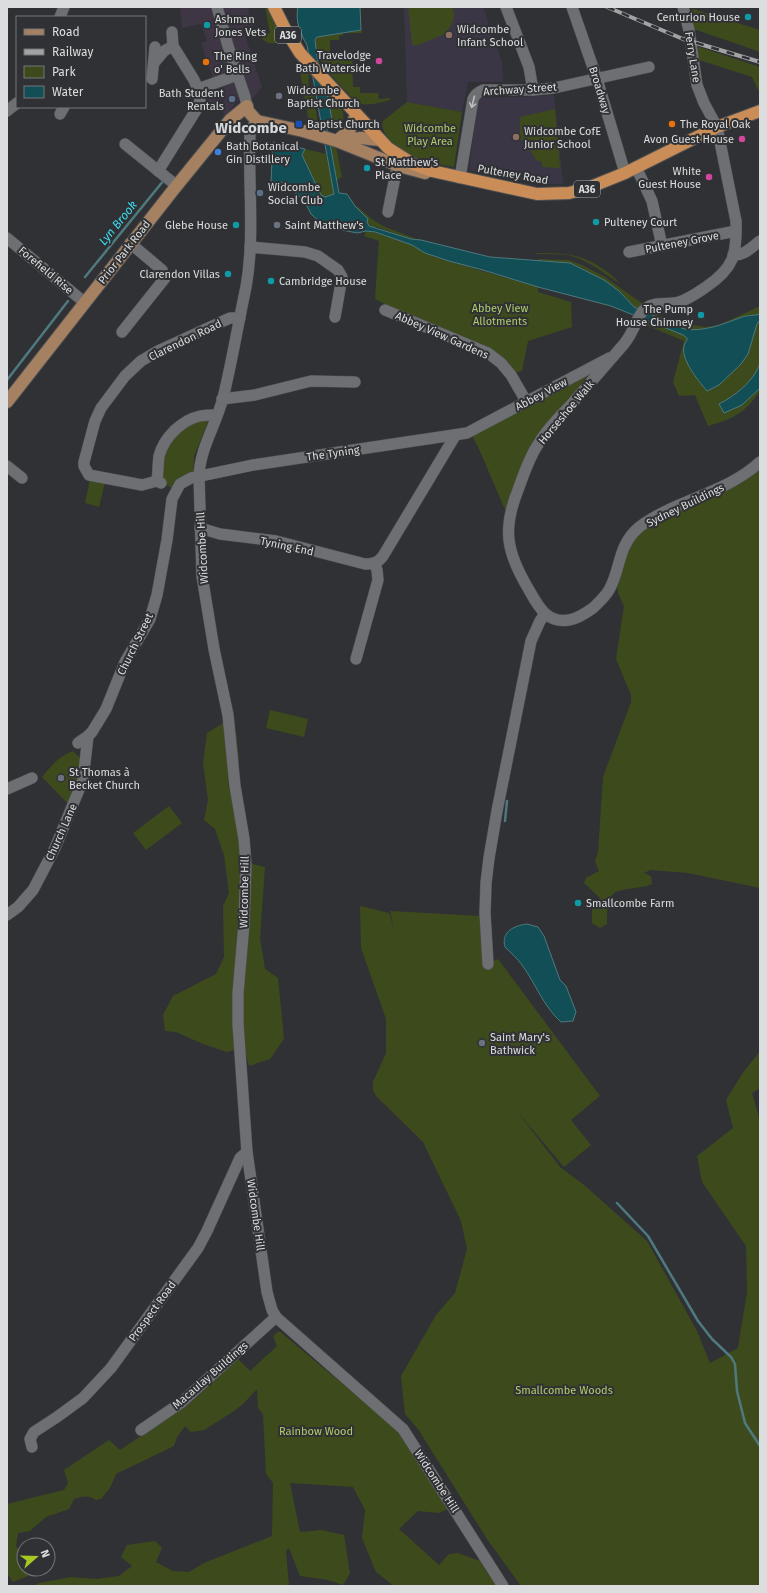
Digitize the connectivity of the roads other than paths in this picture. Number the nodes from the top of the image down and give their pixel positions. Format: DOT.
graph roads {
  1 [pos="217,7"];
  2 [pos="274,7"];
  3 [pos="506,7"];
  4 [pos="572,7"];
  5 [pos="683,7"];
  6 [pos="172,32"];
  7 [pos="173,46"];
  8 [pos="155,47"];
  9 [pos="154,63"];
  10 [pos="649,67"];
  11 [pos="237,75"];
  12 [pos="152,79"];
  13 [pos="597,79"];
  14 [pos="198,89"];
  15 [pos="533,90"];
  16 [pos="16,104"];
  17 [pos="247,106"];
  18 [pos="7,111"];
  19 [pos="760,111"];
  20 [pos="356,115"];
  21 [pos="257,121"];
  22 [pos="717,127"];
  23 [pos="335,140"];
  24 [pos="379,140"];
  25 [pos="125,144"];
  26 [pos="401,162"];
  27 [pos="636,167"];
  28 [pos="158,171"];
  29 [pos="625,173"];
  30 [pos="460,178"];
  31 [pos="177,186"];
  32 [pos="388,212"];
  33 [pos="736,232"];
  34 [pos="7,238"];
  35 [pos="760,241"];
  36 [pos="130,244"];
  37 [pos="662,246"];
  38 [pos="250,247"];
  39 [pos="629,252"];
  40 [pos="733,254"];
  41 [pos="84,302"];
  42 [pos="645,308"];
  43 [pos="385,310"];
  44 [pos="335,317"];
  45 [pos="240,318"];
  46 [pos="122,332"];
  47 [pos="615,355"];
  48 [pos="355,382"];
  49 [pos="222,399"];
  50 [pos="526,401"];
  51 [pos="7,402"];
  52 [pos="216,415"];
  53 [pos="467,433"];
  54 [pos="455,436"];
  55 [pos="760,462"];
  56 [pos="7,466"];
  57 [pos="199,476"];
  58 [pos="22,478"];
  59 [pos="200,528"];
  60 [pos="374,563"];
  61 [pos="545,614"];
  62 [pos="356,659"];
  63 [pos="88,736"];
  64 [pos="78,743"];
  65 [pos="32,778"];
  66 [pos="7,789"];
  67 [pos="7,915"];
  68 [pos="488,964"];
  69 [pos="247,1152"];
  70 [pos="276,1317"];
  71 [pos="141,1430"];
  72 [pos="32,1447"];
  73 [pos="503,1586"];
  1 -- 11 [label="street"];
  2 -- 20 [label="highway, A36"];
  3 -- 15 [label="street"];
  4 -- 13 [label="street, Broadway"];
  5 -- 22 [label="street, Ferry Lane"];
  6 -- 7 [label="street"];
  7 -- 9 [label="street"];
  7 -- 14 [label="street"];
  8 -- 9 [label="street"];
  9 -- 12 [label="street"];
  10 -- 13 [label="street, Archway Street"];
  11 -- 14 [label="street"];
  11 -- 17 [label="street"];
  13 -- 15 [label="street, Archway Street"];
  13 -- 29 [label="street, Broadway"];
  14 -- 28 [label="street"];
  15 -- 30 [label="street, Archway Street, one-way"];
  16 -- 18 [label="street"];
  17 -- 21 [label="main road"];
  17 -- 31 [label="main road, Prior Park Road"];
  19 -- 22 [label="highway, Pulteney Road / A36"];
  20 -- 23 [label="main road"];
  20 -- 24 [label="highway, A36"];
  21 -- 23 [label="main road, Pulteney Road"];
  21 -- 38 [label="street, Widcombe Hill"];
  22 -- 27 [label="highway, Pulteney Road / A36"];
  22 -- 33 [label="street, Ferry Lane"];
  23 -- 24 [label="main road"];
  23 -- 26 [label="main road, Pulteney Road"];
  24 -- 26 [label="highway, A36"];
  25 -- 28 [label="street"];
  26 -- 30 [label="highway, Pulteney Road / A36"];
  26 -- 32 [label="street"];
  27 -- 29 [label="highway, Pulteney Road / A36"];
  27 -- 37 [label="street"];
  28 -- 31 [label="street"];
  29 -- 30 [label="highway, Pulteney Road / A36"];
  31 -- 36 [label="main road, Prior Park Road"];
  33 -- 37 [label="street, Pulteney Grove"];
  33 -- 40 [label="street, Ferry Lane"];
  34 -- 41 [label="street, Forefield Rise"];
  35 -- 40 [label="street"];
  36 -- 41 [label="main road, Prior Park Road"];
  36 -- 46 [label="street"];
  37 -- 39 [label="street, Pulteney Grove"];
  38 -- 44 [label="street"];
  38 -- 45 [label="street, Widcombe Hill"];
  40 -- 42 [label="street, Ferry Lane"];
  41 -- 51 [label="main road, Prior Park Road"];
  42 -- 47 [label="street, Horseshoe Walk"];
  43 -- 50 [label="street, Abbey View Gardens"];
  45 -- 49 [label="street, Widcombe Hill"];
  45 -- 52 [label="street, Clarendon Road"];
  47 -- 50 [label="street, Abbey View"];
  47 -- 61 [label="street, Horseshoe Walk"];
  48 -- 49 [label="street"];
  49 -- 52 [label="street, Widcombe Hill"];
  50 -- 53 [label="street, Abbey View"];
  52 -- 57 [label="street, Widcombe Hill"];
  53 -- 54 [label="street, The Tyning"];
  54 -- 57 [label="street, The Tyning"];
  54 -- 60 [label="street"];
  55 -- 61 [label="street, Sydney Buildings"];
  56 -- 58 [label="street"];
  57 -- 59 [label="street, Widcombe Hill"];
  57 -- 63 [label="street, Church Street"];
  59 -- 60 [label="street, Tyning End"];
  59 -- 69 [label="street, Widcombe Hill"];
  60 -- 62 [label="street"];
  61 -- 68 [label="street"];
  63 -- 64 [label="street, Church Street"];
  63 -- 67 [label="street, Church Lane"];
  65 -- 66 [label="street"];
  69 -- 70 [label="street, Widcombe Hill"];
  69 -- 72 [label="street, Prospect Road"];
  70 -- 71 [label="street, Macaulay Buildings"];
  70 -- 73 [label="street, Widcombe Hill"];
}
